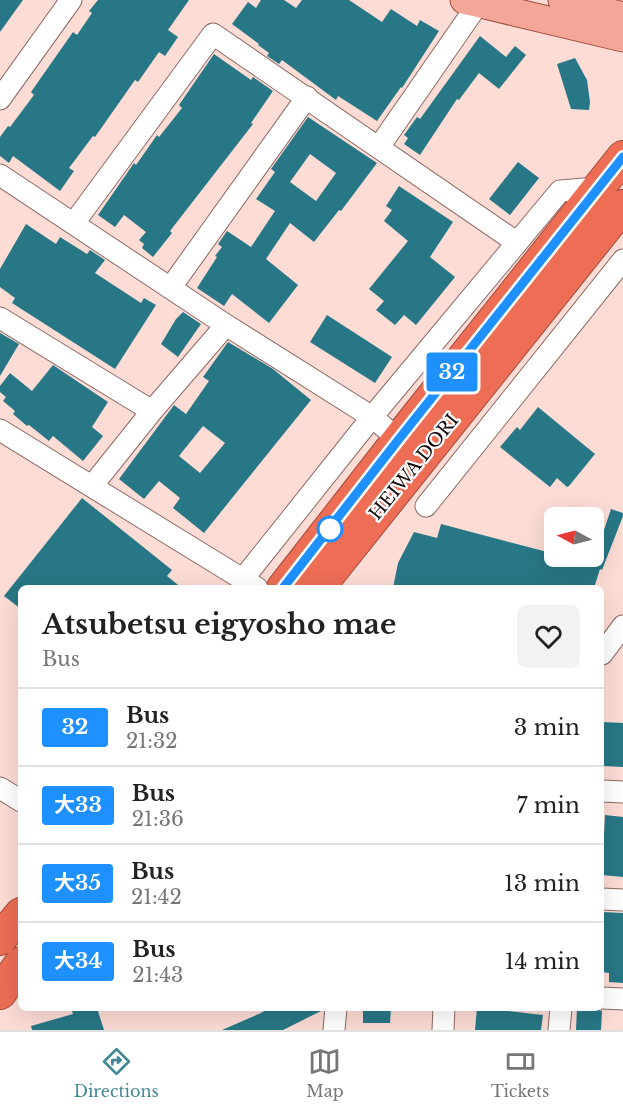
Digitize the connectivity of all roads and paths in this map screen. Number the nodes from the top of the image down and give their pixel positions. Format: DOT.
graph roads {
  1 [pos="71,0"];
  2 [pos="562,0"];
  3 [pos="471,2"];
  4 [pos="623,16"];
  5 [pos="623,38"];
  6 [pos="307,97"];
  7 [pos="0,99"];
  8 [pos="379,147"];
  9 [pos="623,157"];
  10 [pos="0,175"];
  11 [pos="597,188"];
  12 [pos="623,206"];
  13 [pos="74,223"];
  14 [pos="516,242"];
  15 [pos="623,260"];
  16 [pos="171,287"];
  17 [pos="0,318"];
  18 [pos="226,325"];
  19 [pos="152,411"];
  20 [pos="372,417"];
  21 [pos="0,430"];
  22 [pos="410,449"];
  23 [pos="92,486"];
  24 [pos="426,506"];
  25 [pos="250,584"];
  26 [pos="287,585"];
  27 [pos="320,585"];
  28 [pos="623,626"];
  29 [pos="604,651"];
  30 [pos="0,788"];
  31 [pos="604,791"];
  32 [pos="623,792"];
  33 [pos="18,799"];
  34 [pos="604,899"];
  35 [pos="623,900"];
  36 [pos="18,918"];
  37 [pos="0,939"];
  38 [pos="604,998"];
  39 [pos="623,999"];
  40 [pos="336,1011"];
  41 [pos="444,1011"];
  42 [pos="561,1011"];
  43 [pos="334,1030"];
  44 [pos="443,1030"];
  45 [pos="559,1030"];
  1 -- 7 [label="street"];
  2 -- 4 [label="main road"];
  3 -- 5 [label="main road"];
  3 -- 8 [label="street"];
  6 -- 8 [label="street"];
  6 -- 13 [label="street"];
  6 -- 16 [label="street"];
  8 -- 14 [label="street"];
  9 -- 11 [label="highway, HEIWA DORI"];
  10 -- 13 [label="street"];
  11 -- 14 [label="street"];
  11 -- 22 [label="highway, HEIWA DORI"];
  12 -- 22 [label="highway, HEIWA DORI"];
  13 -- 16 [label="street"];
  14 -- 20 [label="street"];
  15 -- 24 [label="street"];
  16 -- 18 [label="street"];
  17 -- 19 [label="street"];
  18 -- 19 [label="street"];
  18 -- 20 [label="street"];
  19 -- 23 [label="street"];
  20 -- 22 [label="street"];
  20 -- 25 [label="street"];
  21 -- 23 [label="street"];
  22 -- 26 [label="highway, HEIWA DORI"];
  22 -- 27 [label="highway, HEIWA DORI"];
  23 -- 25 [label="street"];
  28 -- 29 [label="street"];
  30 -- 33 [label="street"];
  31 -- 32 [label="street"];
  34 -- 35 [label="street"];
  36 -- 37 [label="highway"];
  38 -- 39 [label="street"];
  40 -- 43 [label="street"];
  41 -- 44 [label="street"];
  42 -- 45 [label="street"];
}
